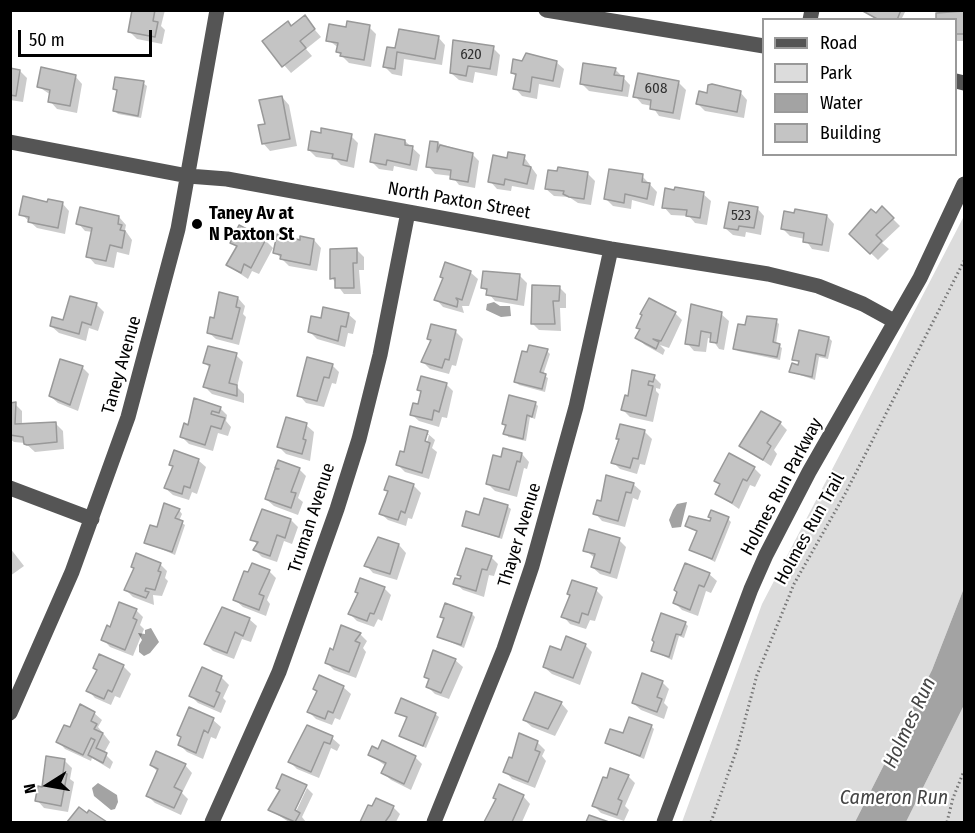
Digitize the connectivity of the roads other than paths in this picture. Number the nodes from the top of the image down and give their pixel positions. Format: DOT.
graph roads {
  1 [pos="217,10"];
  2 [pos="546,10"];
  3 [pos="762,46"];
  4 [pos="10,141"];
  5 [pos="188,176"];
  6 [pos="964,184"];
  7 [pos="408,213"];
  8 [pos="611,249"];
  9 [pos="894,321"];
  10 [pos="10,488"];
  11 [pos="92,519"];
  12 [pos="15,693"];
  13 [pos="10,713"];
  14 [pos="212,822"];
  15 [pos="434,822"];
  16 [pos="664,822"];
  1 -- 5 [label="street, Taney Avenue"];
  2 -- 3 [label="street"];
  4 -- 5 [label="street, North Paxton Street"];
  5 -- 7 [label="street, North Paxton Street"];
  5 -- 11 [label="street, Taney Avenue"];
  6 -- 9 [label="street, Holmes Run Parkway"];
  7 -- 8 [label="street, North Paxton Street"];
  7 -- 14 [label="street, Truman Avenue"];
  8 -- 9 [label="street, North Paxton Street"];
  8 -- 15 [label="street, Thayer Avenue"];
  9 -- 16 [label="street, Holmes Run Parkway"];
  10 -- 11 [label="street"];
  11 -- 12 [label="street, Taney Avenue"];
  12 -- 13 [label="street, Taney Avenue"];
}
